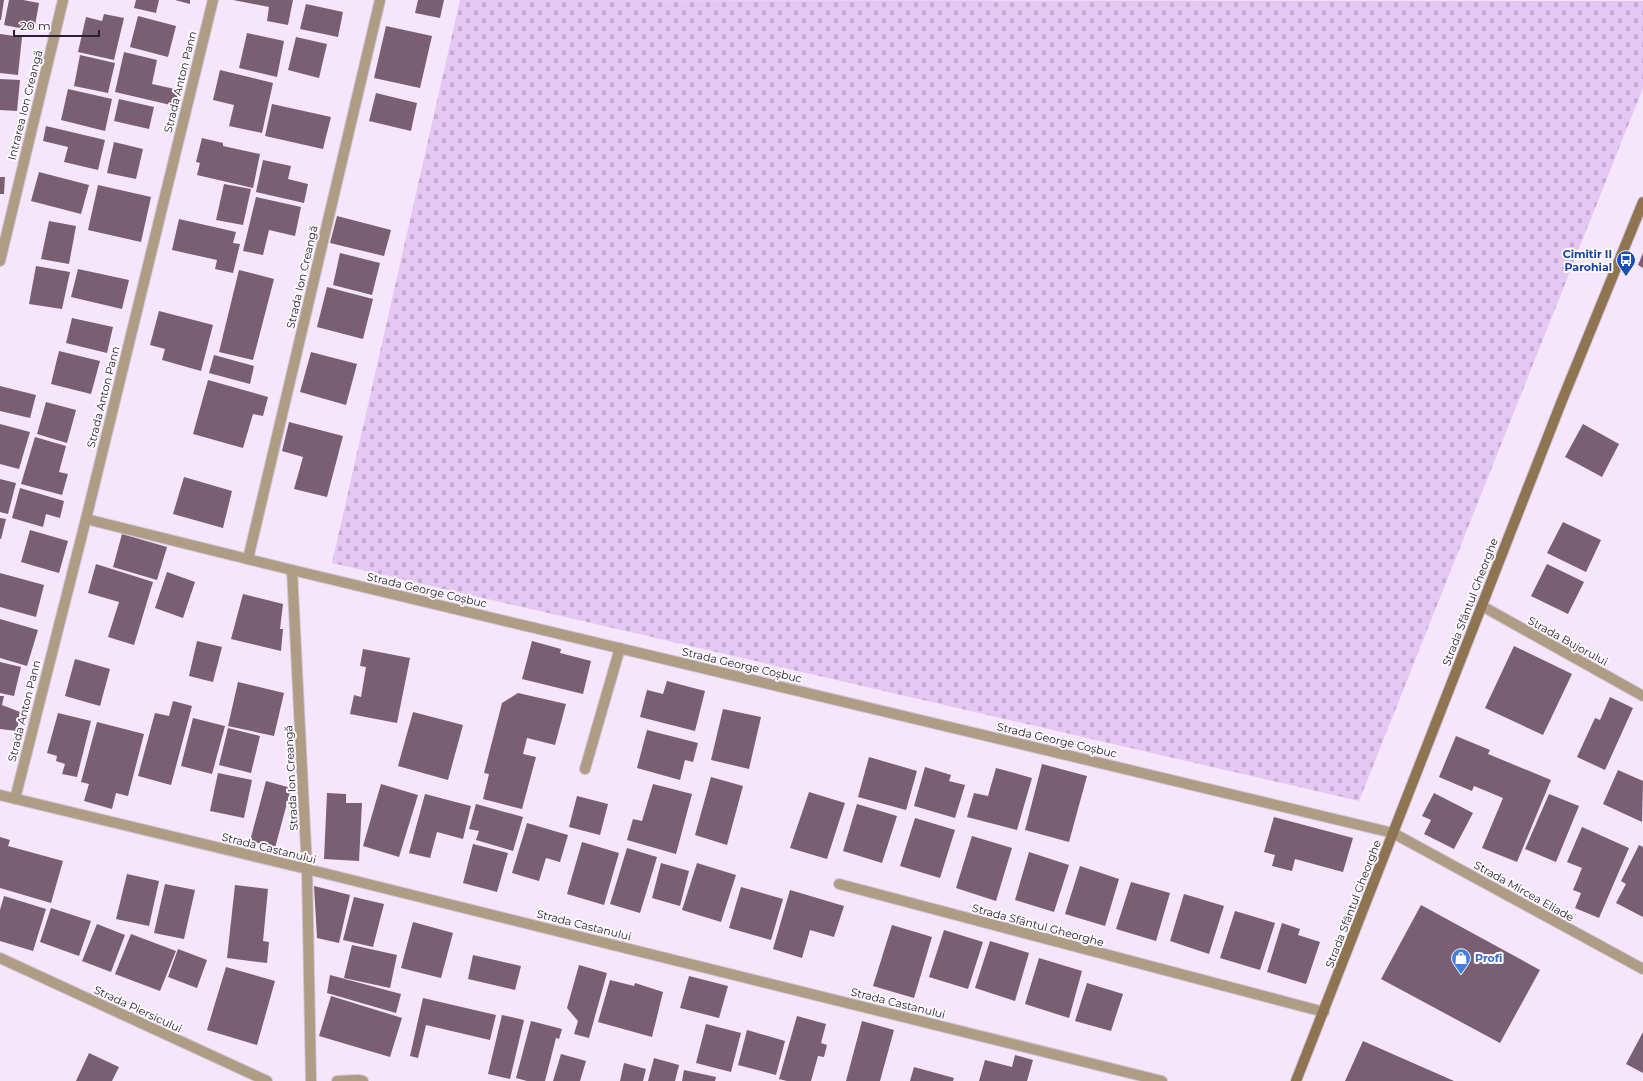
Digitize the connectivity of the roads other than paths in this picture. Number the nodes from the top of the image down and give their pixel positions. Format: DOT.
graph roads {
  1 [pos="63,0"];
  2 [pos="213,0"];
  3 [pos="380,0"];
  4 [pos="1643,202"];
  5 [pos="0,261"];
  6 [pos="86,519"];
  7 [pos="248,559"];
  8 [pos="292,570"];
  9 [pos="1482,606"];
  10 [pos="620,648"];
  11 [pos="1643,696"];
  12 [pos="585,769"];
  13 [pos="0,795"];
  14 [pos="15,799"];
  15 [pos="1393,833"];
  16 [pos="307,869"];
  17 [pos="839,884"];
  18 [pos="0,958"];
  19 [pos="1643,970"];
  20 [pos="1324,1012"];
  21 [pos="267,1081"];
  22 [pos="311,1081"];
  23 [pos="337,1081"];
  24 [pos="364,1081"];
  25 [pos="1162,1081"];
  26 [pos="1296,1081"];
  1 -- 5 [label="street, Intrarea Ion Creangă"];
  2 -- 6 [label="street, Strada Anton Pann"];
  3 -- 7 [label="street, Strada Ion Creangă"];
  4 -- 9 [label="street, Strada Sfântul Gheorghe"];
  6 -- 7 [label="street, Strada George Coșbuc"];
  6 -- 14 [label="street, Strada Anton Pann"];
  7 -- 8 [label="street, Strada George Coșbuc"];
  8 -- 10 [label="street, Strada George Coșbuc"];
  8 -- 16 [label="street, Strada Ion Creangă"];
  9 -- 11 [label="street, Strada Bujorului"];
  9 -- 15 [label="street, Strada Sfântul Gheorghe"];
  10 -- 12 [label="street"];
  10 -- 15 [label="street, Strada George Coșbuc"];
  13 -- 14 [label="street, Strada Castanului"];
  14 -- 16 [label="street, Strada Castanului"];
  15 -- 19 [label="street, Strada Mircea Eliade"];
  15 -- 20 [label="street, Strada Sfântul Gheorghe"];
  16 -- 22 [label="street, Strada Ion Creangă"];
  16 -- 25 [label="street, Strada Castanului"];
  17 -- 20 [label="street, Strada Sfântul Gheorghe"];
  18 -- 21 [label="street, Strada Piersicului"];
  20 -- 26 [label="street, Strada Sfântul Gheorghe"];
  23 -- 24 [label="street"];
}
